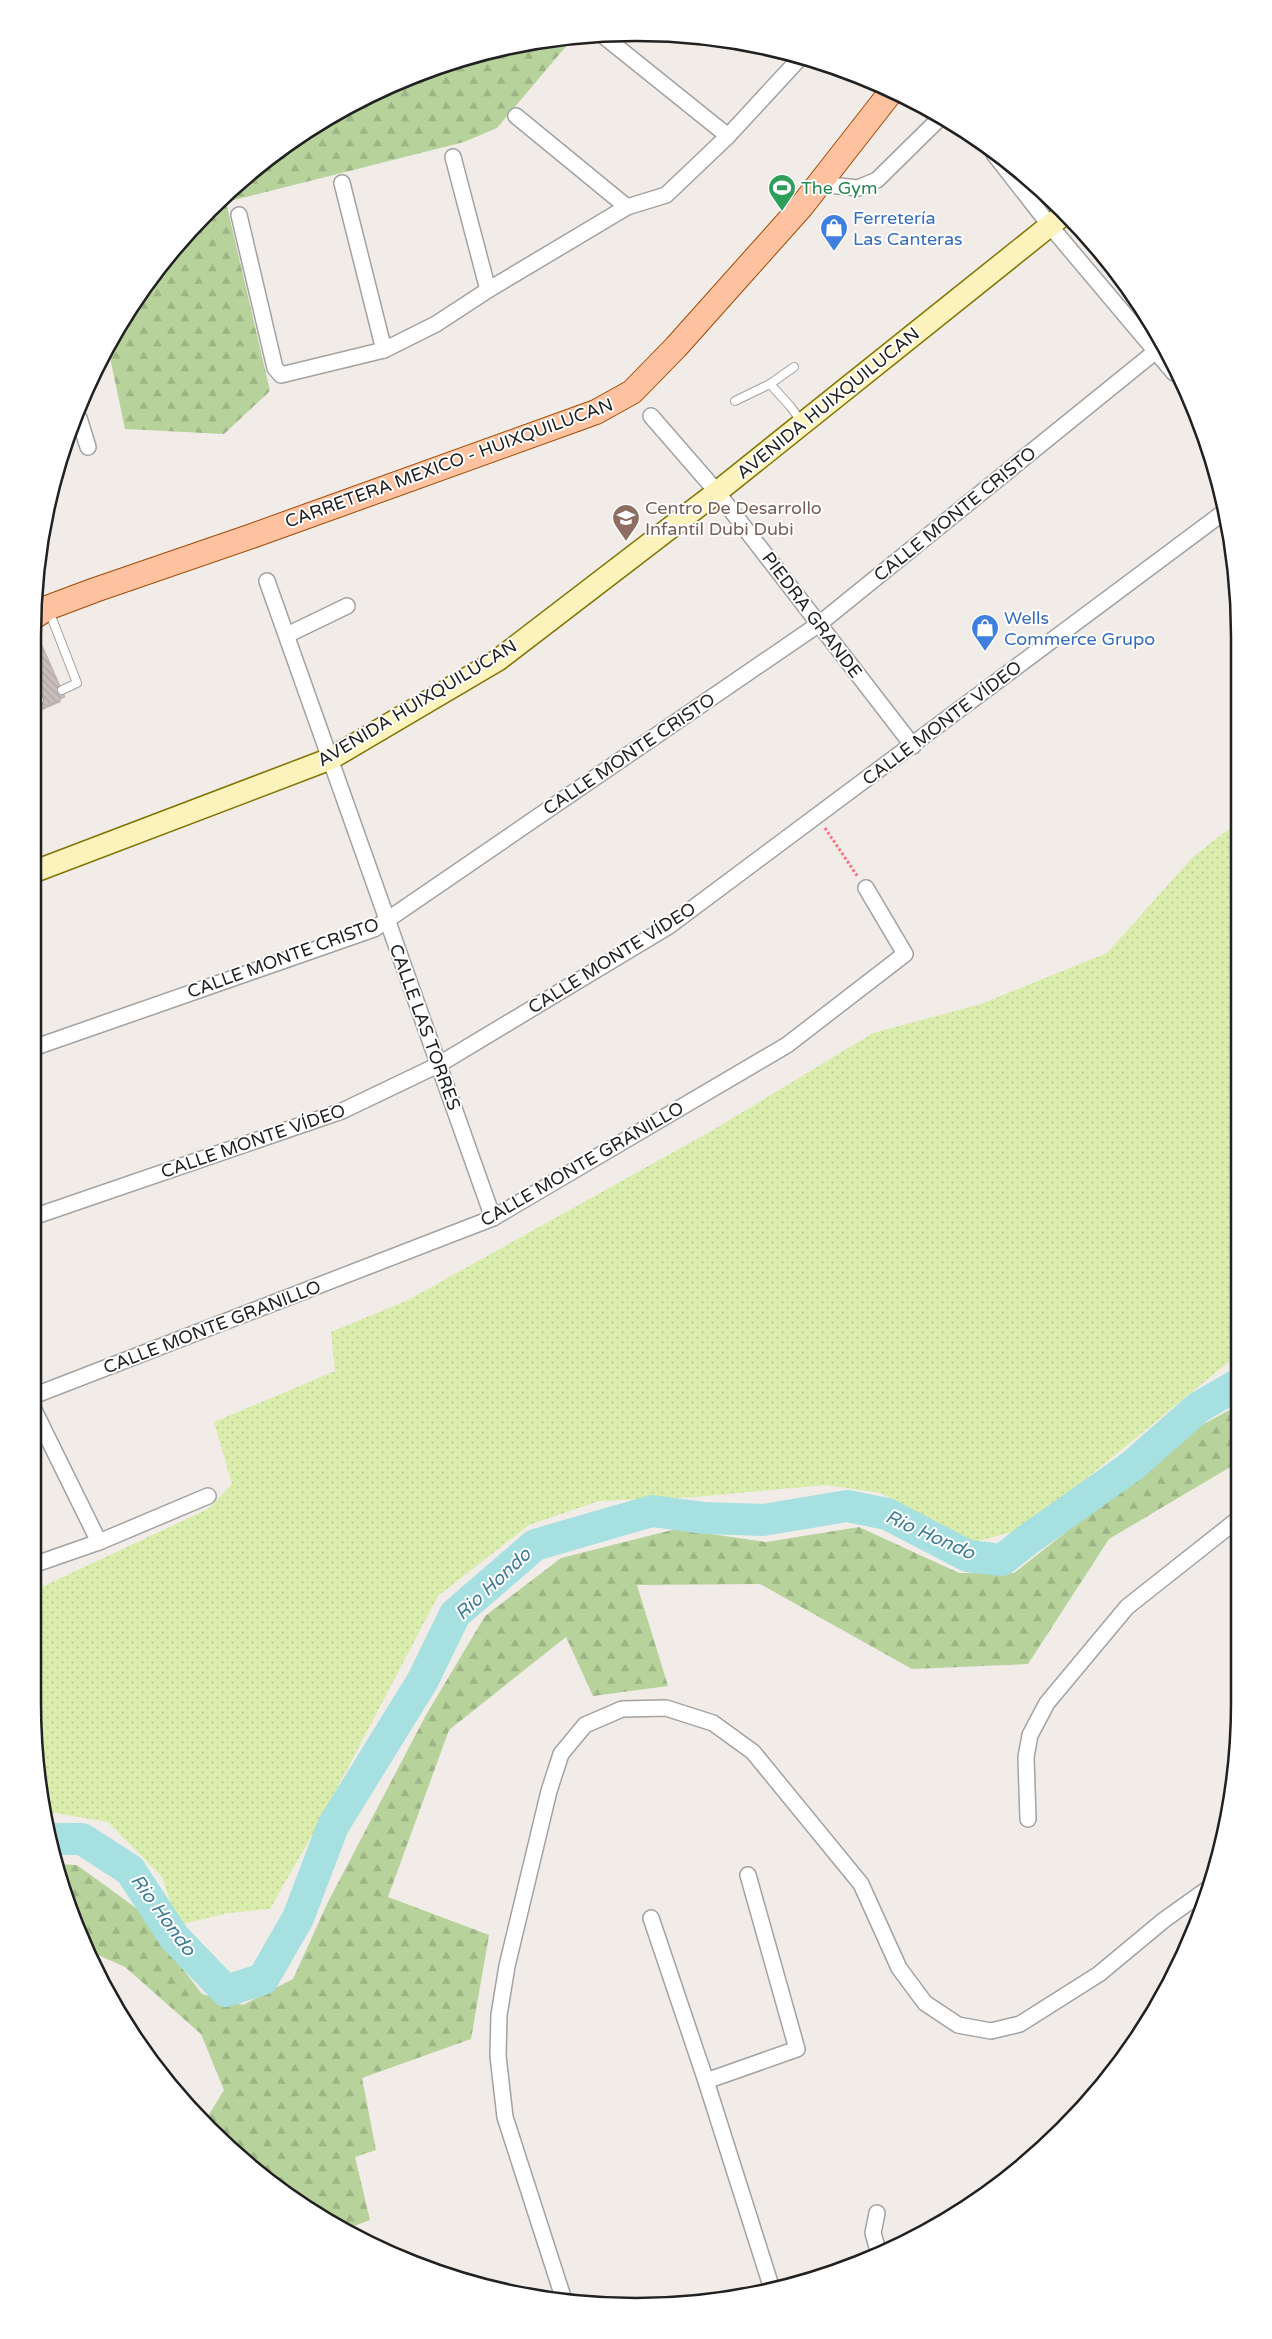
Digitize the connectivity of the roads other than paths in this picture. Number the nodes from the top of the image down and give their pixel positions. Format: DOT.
graph roads {
  1 [pos="611,42"];
  2 [pos="795,63"];
  3 [pos="887,97"];
  4 [pos="516,116"];
  5 [pos="935,122"];
  6 [pos="728,136"];
  7 [pos="453,157"];
  8 [pos="342,183"];
  9 [pos="820,184"];
  10 [pos="1023,185"];
  11 [pos="627,207"];
  12 [pos="239,215"];
  13 [pos="1057,221"];
  14 [pos="488,290"];
  15 [pos="1153,342"];
  16 [pos="384,350"];
  17 [pos="1157,350"];
  18 [pos="794,368"];
  19 [pos="770,384"];
  20 [pos="735,402"];
  21 [pos="651,416"];
  22 [pos="802,423"];
  23 [pos="81,424"];
  24 [pos="88,447"];
  25 [pos="717,492"];
  26 [pos="1218,516"];
  27 [pos="267,581"];
  28 [pos="347,606"];
  29 [pos="42,613"];
  30 [pos="42,615"];
  31 [pos="819,624"];
  32 [pos="286,635"];
  33 [pos="62,690"];
  34 [pos="912,746"];
  35 [pos="330,759"];
  36 [pos="41,869"];
  37 [pos="866,888"];
  38 [pos="387,920"];
  39 [pos="41,1045"];
  40 [pos="438,1065"];
  41 [pos="41,1214"];
  42 [pos="493,1218"];
  43 [pos="41,1393"];
  44 [pos="41,1424"];
  45 [pos="208,1496"];
  46 [pos="1231,1525"];
  47 [pos="98,1542"];
  48 [pos="41,1562"];
  49 [pos="1028,1820"];
  50 [pos="748,1875"];
  51 [pos="1198,1895"];
  52 [pos="651,1918"];
  53 [pos="706,2081"];
  54 [pos="877,2214"];
  55 [pos="877,2246"];
  56 [pos="770,2282"];
  57 [pos="562,2293"];
  1 -- 6 [label="street"];
  2 -- 6 [label="street"];
  3 -- 9 [label="main road, CARRETERA MEXICO - HUIXQUILUCAN"];
  4 -- 11 [label="street"];
  5 -- 9 [label="street"];
  6 -- 11 [label="street"];
  7 -- 14 [label="street"];
  8 -- 16 [label="street"];
  9 -- 29 [label="main road, CARRETERA MEXICO - HUIXQUILUCAN"];
  10 -- 13 [label="street"];
  11 -- 14 [label="street"];
  12 -- 16 [label="street"];
  13 -- 15 [label="street"];
  13 -- 22 [label="street, AVENIDA HUIXQUILUCAN"];
  14 -- 16 [label="street"];
  17 -- 31 [label="street, CALLE MONTE CRISTO"];
  18 -- 19 [label="lane"];
  19 -- 20 [label="lane"];
  19 -- 22 [label="lane"];
  21 -- 25 [label="street, PIEDRA GRANDE"];
  22 -- 25 [label="street, AVENIDA HUIXQUILUCAN"];
  23 -- 24 [label="street"];
  25 -- 31 [label="street, PIEDRA GRANDE"];
  25 -- 35 [label="street, AVENIDA HUIXQUILUCAN"];
  26 -- 34 [label="street, CALLE MONTE VÍDEO"];
  27 -- 32 [label="street, CALLE LAS TORRES"];
  28 -- 32 [label="street"];
  30 -- 33 [label="lane"];
  31 -- 34 [label="street, PIEDRA GRANDE"];
  31 -- 38 [label="street, CALLE MONTE CRISTO"];
  32 -- 35 [label="street, CALLE LAS TORRES"];
  34 -- 40 [label="street, CALLE MONTE VÍDEO"];
  35 -- 36 [label="street, AVENIDA HUIXQUILUCAN"];
  35 -- 38 [label="street, CALLE LAS TORRES"];
  37 -- 42 [label="street, CALLE MONTE GRANILLO"];
  38 -- 39 [label="street, CALLE MONTE CRISTO"];
  38 -- 40 [label="street, CALLE LAS TORRES"];
  40 -- 41 [label="street, CALLE MONTE VÍDEO"];
  40 -- 42 [label="street, CALLE LAS TORRES"];
  42 -- 43 [label="street, CALLE MONTE GRANILLO"];
  44 -- 47 [label="street"];
  45 -- 47 [label="street"];
  46 -- 49 [label="street"];
  47 -- 48 [label="street"];
  50 -- 53 [label="street"];
  51 -- 57 [label="street"];
  52 -- 53 [label="street"];
  53 -- 56 [label="street"];
  54 -- 55 [label="street"];
}
